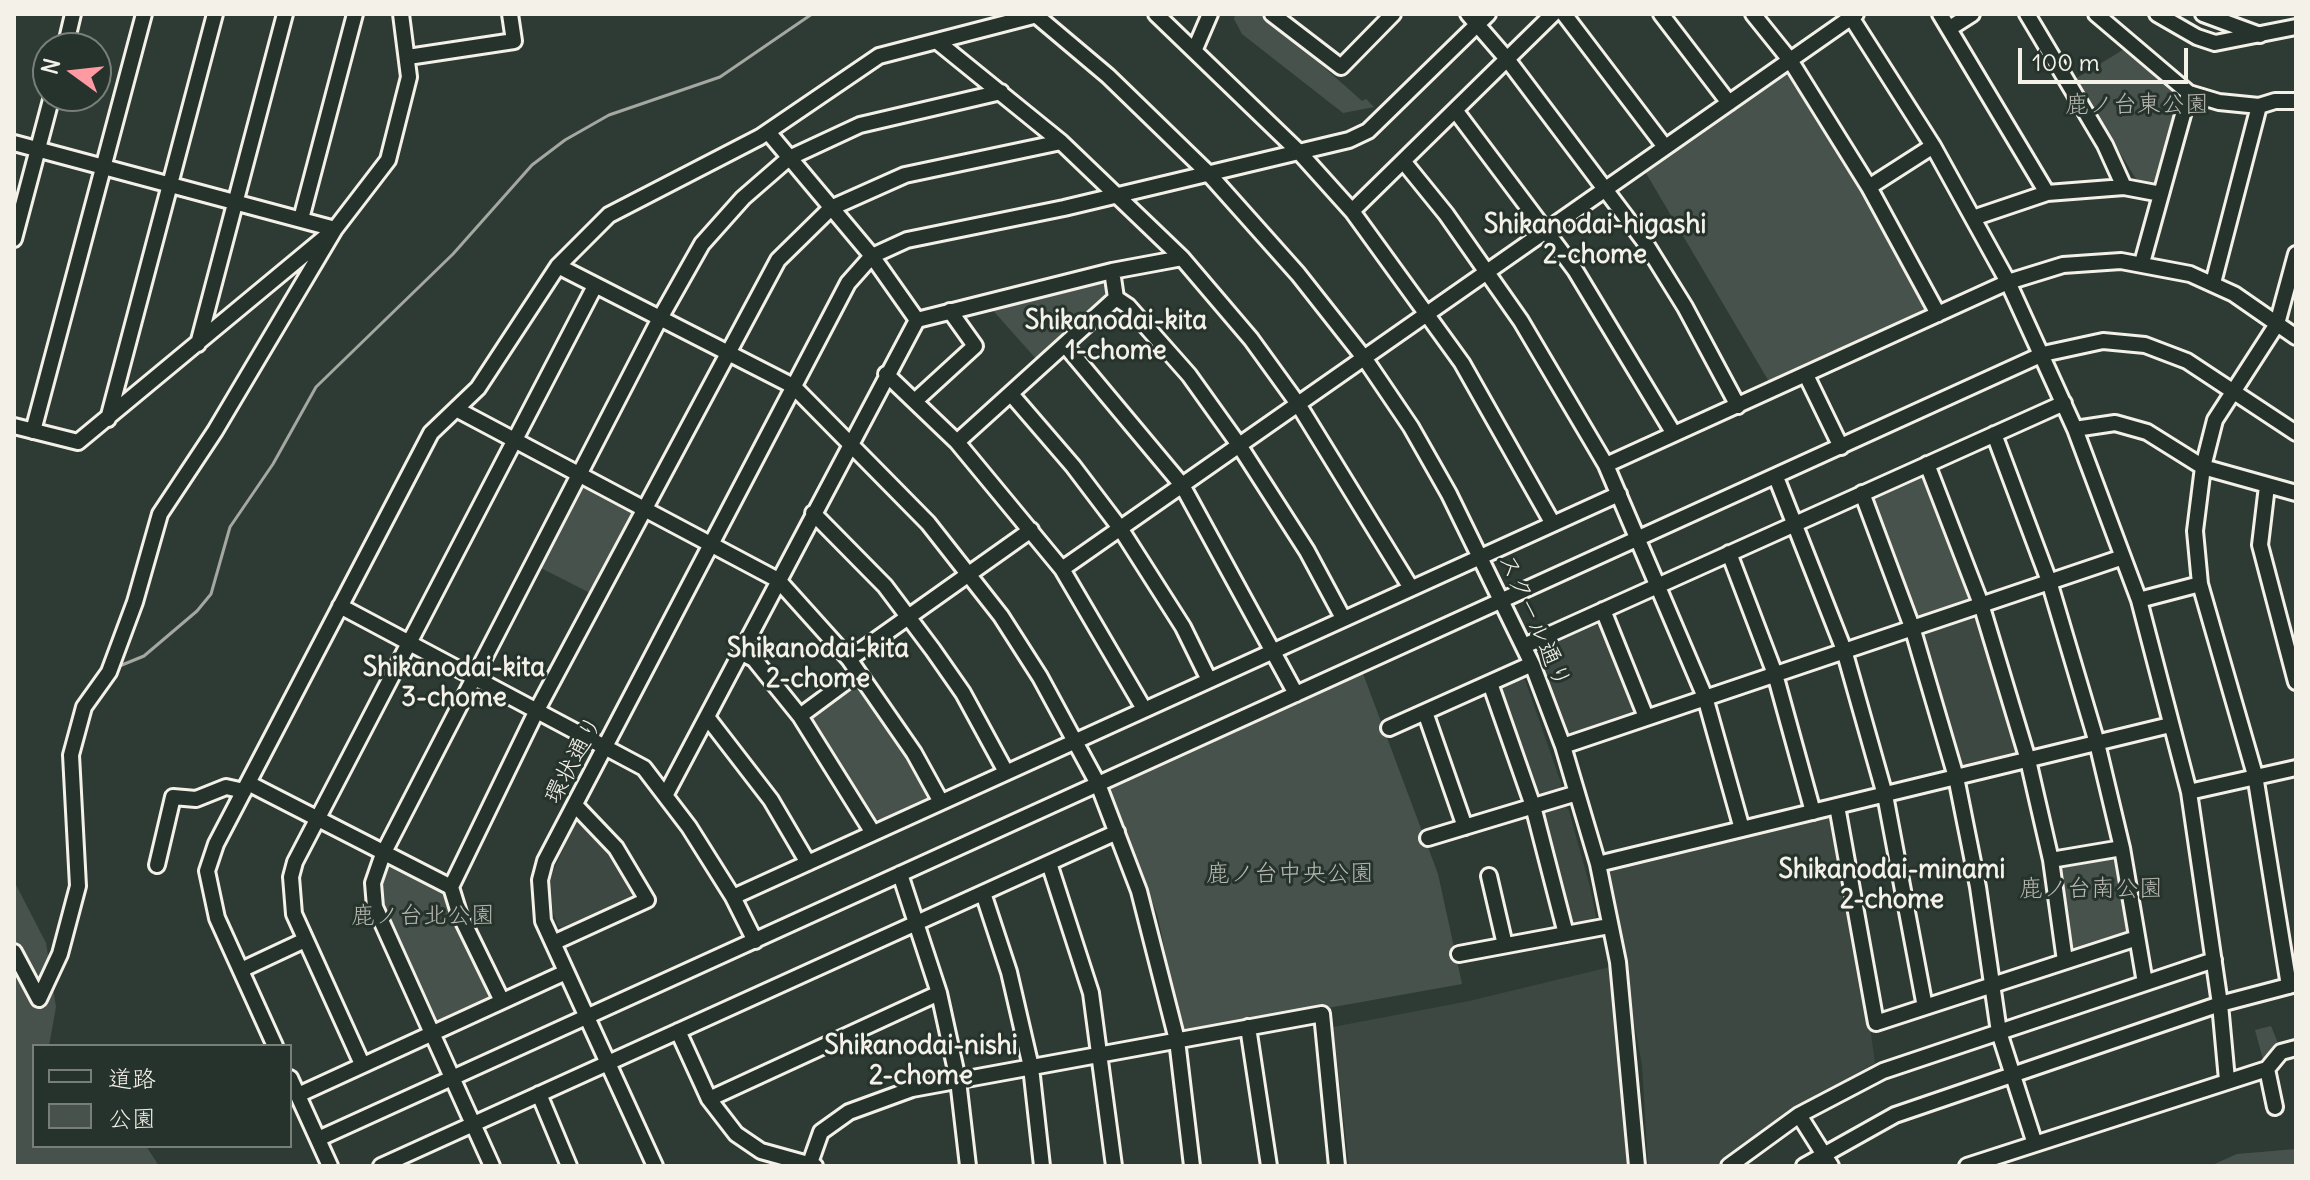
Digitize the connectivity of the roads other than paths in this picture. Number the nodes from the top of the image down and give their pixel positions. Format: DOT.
graph roads {
  1 [pos="144,14"];
  2 [pos="215,14"];
  3 [pos="285,14"];
  4 [pos="355,14"];
  5 [pos="401,14"];
  6 [pos="510,14"];
  7 [pos="1156,14"];
  8 [pos="1210,14"];
  9 [pos="1272,14"];
  10 [pos="1553,14"];
  11 [pos="1564,14"];
  12 [pos="1661,14"];
  13 [pos="1753,14"];
  14 [pos="1940,14"];
  15 [pos="1972,14"];
  16 [pos="2027,14"];
  17 [pos="2096,14"];
  18 [pos="2157,14"];
  19 [pos="2203,14"];
  20 [pos="1852,15"];
  21 [pos="1040,16"];
  22 [pos="1382,17"];
  23 [pos="1478,17"];
  24 [pos="2296,27"];
  25 [pos="1950,28"];
  26 [pos="2260,35"];
  27 [pos="939,43"];
  28 [pos="1195,49"];
  29 [pos="408,57"];
  30 [pos="1507,59"];
  31 [pos="1790,60"];
  32 [pos="1001,92"];
  33 [pos="2189,93"];
  34 [pos="2296,101"];
  35 [pos="1729,103"];
  36 [pos="2259,106"];
  37 [pos="1455,110"];
  38 [pos="48,112"];
  39 [pos="768,132"];
  40 [pos="1061,142"];
  41 [pos="14,143"];
  42 [pos="1933,146"];
  43 [pos="1665,147"];
  44 [pos="38,149"];
  45 [pos="1299,152"];
  46 [pos="789,158"];
  47 [pos="1403,161"];
  48 [pos="103,168"];
  49 [pos="1208,173"];
  50 [pos="169,184"];
  51 [pos="1869,187"];
  52 [pos="2124,187"];
  53 [pos="1607,188"];
  54 [pos="2047,193"];
  55 [pos="2161,194"];
  56 [pos="1120,195"];
  57 [pos="235,201"];
  58 [pos="831,208"];
  59 [pos="1352,211"];
  60 [pos="1973,218"];
  61 [pos="301,219"];
  62 [pos="335,229"];
  63 [pos="1547,230"];
  64 [pos="14,239"];
  65 [pos="2296,254"];
  66 [pos="872,256"];
  67 [pos="1182,258"];
  68 [pos="2142,263"];
  69 [pos="558,266"];
  70 [pos="1112,271"];
  71 [pos="1488,272"];
  72 [pos="2008,282"];
  73 [pos="2213,283"];
  74 [pos="595,286"];
  75 [pos="1116,298"];
  76 [pos="950,311"];
  77 [pos="1428,312"];
  78 [pos="1938,314"];
  79 [pos="659,320"];
  80 [pos="917,320"];
  81 [pos="2277,324"];
  82 [pos="2296,337"];
  83 [pos="198,344"];
  84 [pos="1065,345"];
  85 [pos="2043,354"];
  86 [pos="726,355"];
  87 [pos="1365,359"];
  88 [pos="886,374"];
  89 [pos="1806,375"];
  90 [pos="793,386"];
  91 [pos="2233,391"];
  92 [pos="1011,394"];
  93 [pos="916,400"];
  94 [pos="2064,403"];
  95 [pos="1298,404"];
  96 [pos="1738,406"];
  97 [pos="456,409"];
  98 [pos="108,419"];
  99 [pos="14,426"];
  100 [pos="2075,429"];
  101 [pos="33,431"];
  102 [pos="2296,433"];
  103 [pos="1674,434"];
  104 [pos="1994,434"];
  105 [pos="515,441"];
  106 [pos="957,442"];
  107 [pos="850,443"];
  108 [pos="1239,445"];
  109 [pos="1841,447"];
  110 [pos="1927,464"];
  111 [pos="1606,465"];
  112 [pos="2203,467"];
  113 [pos="579,475"];
  114 [pos="1776,477"];
  115 [pos="1182,485"];
  116 [pos="2267,486"];
  117 [pos="1862,493"];
  118 [pos="2296,493"];
  119 [pos="1619,494"];
  120 [pos="644,509"];
  121 [pos="813,513"];
  122 [pos="1796,523"];
  123 [pos="1553,524"];
  124 [pos="1120,528"];
  125 [pos="1031,530"];
  126 [pos="1638,539"];
  127 [pos="710,544"];
  128 [pos="1729,553"];
  129 [pos="1481,557"];
  130 [pos="2123,557"];
  131 [pos="1062,569"];
  132 [pos="970,573"];
  133 [pos="778,580"];
  134 [pos="2049,581"];
  135 [pos="1659,584"];
  136 [pos="2200,584"];
  137 [pos="1411,588"];
  138 [pos="2139,600"];
  139 [pos="1502,601"];
  140 [pos="1981,604"];
  141 [pos="340,606"];
  142 [pos="1603,610"];
  143 [pos="909,617"];
  144 [pos="1343,618"];
  145 [pos="1912,627"];
  146 [pos="407,642"];
  147 [pos="1524,646"];
  148 [pos="1275,650"];
  149 [pos="1844,650"];
  150 [pos="740,652"];
  151 [pos="849,659"];
  152 [pos="1532,664"];
  153 [pos="858,673"];
  154 [pos="1775,674"];
  155 [pos="474,677"];
  156 [pos="1209,680"];
  157 [pos="2296,682"];
  158 [pos="1490,683"];
  159 [pos="1296,694"];
  160 [pos="1705,697"];
  161 [pos="1144,709"];
  162 [pos="537,710"];
  163 [pos="1425,712"];
  164 [pos="800,716"];
  165 [pos="707,717"];
  166 [pos="1646,717"];
  167 [pos="2170,725"];
  168 [pos="1389,728"];
  169 [pos="1076,741"];
  170 [pos="2097,743"];
  171 [pos="607,746"];
  172 [pos="1563,746"];
  173 [pos="2028,760"];
  174 [pos="2296,768"];
  175 [pos="1006,772"];
  176 [pos="2255,775"];
  177 [pos="1956,777"];
  178 [pos="1098,784"];
  179 [pos="246,787"];
  180 [pos="2189,792"];
  181 [pos="1577,793"];
  182 [pos="666,794"];
  183 [pos="1885,795"];
  184 [pos="941,802"];
  185 [pos="575,805"];
  186 [pos="1533,806"];
  187 [pos="1837,806"];
  188 [pos="1813,812"];
  189 [pos="316,818"];
  190 [pos="1465,827"];
  191 [pos="1742,829"];
  192 [pos="1117,832"];
  193 [pos="873,833"];
  194 [pos="1428,838"];
  195 [pos="2122,848"];
  196 [pos="383,854"];
  197 [pos="2051,860"];
  198 [pos="808,863"];
  199 [pos="1049,863"];
  200 [pos="1598,864"];
  201 [pos="157,865"];
  202 [pos="900,874"];
  203 [pos="1489,876"];
  204 [pos="451,887"];
  205 [pos="983,893"];
  206 [pos="733,897"];
  207 [pos="917,923"];
  208 [pos="1609,926"];
  209 [pos="1566,934"];
  210 [pos="2137,938"];
  211 [pos="305,940"];
  212 [pos="755,941"];
  213 [pos="553,943"];
  214 [pos="1505,945"];
  215 [pos="14,952"];
  216 [pos="1459,954"];
  217 [pos="2214,960"];
  218 [pos="2065,961"];
  219 [pos="241,970"];
  220 [pos="566,972"];
  221 [pos="2145,983"];
  222 [pos="1994,984"];
  223 [pos="2293,984"];
  224 [pos="939,993"];
  225 [pos="501,999"];
  226 [pos="2220,1004"];
  227 [pos="1925,1007"];
  228 [pos="588,1017"];
  229 [pos="1248,1027"];
  230 [pos="678,1031"];
  231 [pos="1999,1032"];
  232 [pos="432,1034"];
  233 [pos="1177,1040"];
  234 [pos="274,1044"];
  235 [pos="2296,1048"];
  236 [pos="1101,1054"];
  237 [pos="608,1063"];
  238 [pos="362,1064"];
  239 [pos="1031,1067"];
  240 [pos="2267,1069"];
  241 [pos="2013,1075"];
  242 [pos="452,1078"];
  243 [pos="958,1080"];
  244 [pos="2227,1080"];
  245 [pos="292,1082"];
  246 [pos="539,1094"];
  247 [pos="298,1095"];
  248 [pos="709,1099"];
  249 [pos="2275,1107"];
  250 [pos="1799,1115"];
  251 [pos="473,1124"];
  252 [pos="318,1139"];
  253 [pos="2035,1144"];
  254 [pos="1827,1160"];
  255 [pos="407,1161"];
  256 [pos="811,1165"];
  257 [pos="330,1166"];
  258 [pos="381,1166"];
  259 [pos="492,1166"];
  260 [pos="569,1166"];
  261 [pos="655,1166"];
  262 [pos="968,1166"];
  263 [pos="1042,1166"];
  264 [pos="1114,1166"];
  265 [pos="1192,1166"];
  266 [pos="1269,1166"];
  267 [pos="1337,1166"];
  268 [pos="1637,1166"];
  269 [pos="1729,1166"];
  270 [pos="1804,1166"];
  271 [pos="1967,1166"];
  1 -- 48 [label="street"];
  2 -- 50 [label="street"];
  3 -- 57 [label="street"];
  4 -- 61 [label="street"];
  5 -- 29 [label="street"];
  6 -- 29 [label="street"];
  7 -- 28 [label="street"];
  8 -- 28 [label="street"];
  9 -- 22 [label="street"];
  10 -- 30 [label="street"];
  11 -- 43 [label="street"];
  12 -- 35 [label="street"];
  13 -- 31 [label="street"];
  14 -- 25 [label="street"];
  15 -- 25 [label="street"];
  16 -- 52 [label="street"];
  17 -- 33 [label="street"];
  18 -- 26 [label="street"];
  19 -- 26 [label="street"];
  20 -- 31 [label="street"];
  20 -- 42 [label="street"];
  21 -- 27 [label="street"];
  21 -- 49 [label="street, スクール通り"];
  23 -- 30 [label="street"];
  23 -- 45 [label="street"];
  24 -- 26 [label="street"];
  25 -- 54 [label="street"];
  27 -- 32 [label="street"];
  27 -- 39 [label="street"];
  28 -- 45 [label="street"];
  29 -- 62 [label="street"];
  30 -- 37 [label="street"];
  30 -- 53 [label="street"];
  31 -- 35 [label="street"];
  31 -- 51 [label="street"];
  32 -- 40 [label="street"];
  32 -- 46 [label="street"];
  33 -- 36 [label="street"];
  33 -- 55 [label="street"];
  34 -- 36 [label="street"];
  35 -- 43 [label="street"];
  36 -- 73 [label="street"];
  37 -- 47 [label="street"];
  37 -- 63 [label="street"];
  38 -- 44 [label="street"];
  39 -- 46 [label="street"];
  39 -- 69 [label="street"];
  40 -- 56 [label="street"];
  40 -- 58 [label="street"];
  41 -- 44 [label="street"];
  42 -- 51 [label="street"];
  42 -- 60 [label="street"];
  43 -- 53 [label="street"];
  44 -- 48 [label="street"];
  44 -- 64 [label="street"];
  45 -- 49 [label="street"];
  45 -- 59 [label="street"];
  46 -- 58 [label="street"];
  46 -- 79 [label="street"];
  47 -- 59 [label="street"];
  47 -- 71 [label="street"];
  48 -- 50 [label="street"];
  48 -- 101 [label="street"];
  49 -- 56 [label="street"];
  49 -- 87 [label="street, スクール通り"];
  50 -- 57 [label="street"];
  50 -- 98 [label="street"];
  51 -- 78 [label="street"];
  52 -- 54 [label="street"];
  52 -- 55 [label="street"];
  53 -- 63 [label="street"];
  53 -- 96 [label="street"];
  54 -- 60 [label="street"];
  55 -- 68 [label="street"];
  56 -- 66 [label="street"];
  56 -- 67 [label="street"];
  57 -- 61 [label="street"];
  57 -- 83 [label="street"];
  58 -- 66 [label="street"];
  58 -- 86 [label="street"];
  59 -- 77 [label="street"];
  60 -- 72 [label="street"];
  61 -- 62 [label="street"];
  62 -- 83 [label="street"];
  62 -- 215 [label="street"];
  63 -- 71 [label="street"];
  63 -- 103 [label="street"];
  65 -- 81 [label="street"];
  66 -- 80 [label="street"];
  66 -- 90 [label="street, 環状通り"];
  67 -- 70 [label="street"];
  67 -- 95 [label="street"];
  68 -- 72 [label="street"];
  68 -- 73 [label="street"];
  69 -- 74 [label="street"];
  69 -- 97 [label="street"];
  70 -- 75 [label="street"];
  70 -- 76 [label="street"];
  71 -- 77 [label="street"];
  71 -- 111 [label="street"];
  72 -- 78 [label="street"];
  72 -- 85 [label="street"];
  73 -- 81 [label="street"];
  74 -- 79 [label="street"];
  74 -- 105 [label="street"];
  75 -- 84 [label="street"];
  75 -- 108 [label="street"];
  76 -- 80 [label="street"];
  76 -- 93 [label="street"];
  77 -- 87 [label="street"];
  77 -- 123 [label="street"];
  78 -- 89 [label="street"];
  79 -- 86 [label="street"];
  79 -- 113 [label="street"];
  80 -- 88 [label="street"];
  81 -- 82 [label="street"];
  81 -- 91 [label="street"];
  83 -- 98 [label="street"];
  84 -- 92 [label="street"];
  84 -- 115 [label="street"];
  85 -- 91 [label="street"];
  85 -- 94 [label="street"];
  85 -- 109 [label="street"];
  86 -- 90 [label="street"];
  86 -- 120 [label="street"];
  87 -- 95 [label="street"];
  87 -- 129 [label="street, スクール通り"];
  88 -- 93 [label="street"];
  88 -- 107 [label="street"];
  89 -- 96 [label="street"];
  89 -- 109 [label="street"];
  90 -- 107 [label="street"];
  90 -- 127 [label="street, 環状通り"];
  91 -- 102 [label="street"];
  91 -- 112 [label="street"];
  92 -- 106 [label="street"];
  92 -- 124 [label="street"];
  93 -- 106 [label="street"];
  94 -- 100 [label="street"];
  94 -- 104 [label="street"];
  95 -- 108 [label="street"];
  95 -- 137 [label="street"];
  96 -- 103 [label="street"];
  97 -- 105 [label="street"];
  97 -- 141 [label="street"];
  98 -- 101 [label="street"];
  99 -- 101 [label="street"];
  100 -- 112 [label="street"];
  100 -- 130 [label="street"];
  103 -- 111 [label="street"];
  104 -- 110 [label="street"];
  104 -- 134 [label="street"];
  105 -- 113 [label="street"];
  105 -- 146 [label="street"];
  106 -- 125 [label="street"];
  107 -- 121 [label="street"];
  107 -- 132 [label="street"];
  108 -- 115 [label="street"];
  108 -- 144 [label="street"];
  109 -- 114 [label="street"];
  110 -- 117 [label="street"];
  110 -- 140 [label="street"];
  111 -- 119 [label="street"];
  112 -- 116 [label="street"];
  112 -- 136 [label="street"];
  113 -- 120 [label="street"];
  113 -- 155 [label="street"];
  114 -- 122 [label="street"];
  114 -- 126 [label="street"];
  115 -- 124 [label="street"];
  115 -- 148 [label="street"];
  116 -- 118 [label="street"];
  116 -- 157 [label="street"];
  117 -- 122 [label="street"];
  117 -- 145 [label="street"];
  119 -- 123 [label="street"];
  119 -- 126 [label="street"];
  120 -- 127 [label="street"];
  120 -- 162 [label="street"];
  121 -- 133 [label="street"];
  121 -- 143 [label="street"];
  122 -- 128 [label="street"];
  122 -- 149 [label="street"];
  123 -- 129 [label="street"];
  124 -- 131 [label="street"];
  124 -- 156 [label="street"];
  125 -- 131 [label="street"];
  125 -- 132 [label="street"];
  126 -- 135 [label="street"];
  126 -- 139 [label="street"];
  127 -- 133 [label="street"];
  127 -- 171 [label="street, 環状通り"];
  128 -- 135 [label="street"];
  128 -- 154 [label="street"];
  129 -- 137 [label="street"];
  129 -- 139 [label="street, スクール通り"];
  130 -- 134 [label="street"];
  130 -- 138 [label="street"];
  131 -- 161 [label="street"];
  132 -- 143 [label="street"];
  132 -- 169 [label="street"];
  133 -- 150 [label="street"];
  133 -- 151 [label="street"];
  134 -- 140 [label="street"];
  134 -- 170 [label="street"];
  135 -- 142 [label="street"];
  135 -- 160 [label="street"];
  136 -- 138 [label="street"];
  136 -- 176 [label="street"];
  137 -- 144 [label="street"];
  138 -- 167 [label="street"];
  139 -- 147 [label="street, スクール通り"];
  139 -- 159 [label="street"];
  140 -- 145 [label="street"];
  140 -- 173 [label="street"];
  141 -- 146 [label="street"];
  141 -- 179 [label="street"];
  142 -- 147 [label="street"];
  142 -- 166 [label="street"];
  143 -- 151 [label="street"];
  143 -- 175 [label="street"];
  144 -- 148 [label="street"];
  145 -- 149 [label="street"];
  145 -- 177 [label="street"];
  146 -- 155 [label="street"];
  146 -- 189 [label="street"];
  147 -- 152 [label="street, スクール通り"];
  148 -- 156 [label="street"];
  148 -- 159 [label="street"];
  149 -- 154 [label="street"];
  149 -- 183 [label="street"];
  150 -- 164 [label="street"];
  150 -- 165 [label="street"];
  151 -- 153 [label="street"];
  152 -- 158 [label="street"];
  152 -- 172 [label="street, スクール通り"];
  153 -- 164 [label="street"];
  153 -- 184 [label="street"];
  154 -- 160 [label="street"];
  154 -- 188 [label="street"];
  155 -- 162 [label="street"];
  155 -- 196 [label="street"];
  156 -- 161 [label="street"];
  158 -- 163 [label="street"];
  158 -- 186 [label="street"];
  159 -- 178 [label="street"];
  160 -- 166 [label="street"];
  160 -- 191 [label="street"];
  161 -- 169 [label="street"];
  162 -- 171 [label="street"];
  162 -- 204 [label="street"];
  163 -- 168 [label="street"];
  163 -- 190 [label="street"];
  164 -- 193 [label="street"];
  165 -- 182 [label="street"];
  165 -- 198 [label="street"];
  166 -- 172 [label="street"];
  167 -- 170 [label="street"];
  167 -- 180 [label="street"];
  169 -- 175 [label="street"];
  169 -- 178 [label="street"];
  170 -- 173 [label="street"];
  170 -- 195 [label="street"];
  171 -- 182 [label="street"];
  171 -- 185 [label="street, 環状通り"];
  172 -- 181 [label="street, スクール通り"];
  173 -- 177 [label="street"];
  173 -- 197 [label="street"];
  174 -- 176 [label="street"];
  175 -- 184 [label="street"];
  176 -- 180 [label="street"];
  176 -- 223 [label="street"];
  177 -- 183 [label="street"];
  177 -- 222 [label="street"];
  178 -- 192 [label="street"];
  178 -- 202 [label="street"];
  179 -- 189 [label="street"];
  179 -- 201 [label="street"];
  179 -- 219 [label="street"];
  180 -- 217 [label="street"];
  181 -- 186 [label="street"];
  181 -- 200 [label="street, スクール通り"];
  182 -- 206 [label="street"];
  183 -- 187 [label="street"];
  183 -- 227 [label="street"];
  184 -- 193 [label="street"];
  185 -- 213 [label="street, 環状通り"];
  185 -- 213 [label="street"];
  186 -- 190 [label="street"];
  186 -- 209 [label="street"];
  187 -- 188 [label="street"];
  187 -- 227 [label="street"];
  188 -- 191 [label="street"];
  189 -- 196 [label="street"];
  189 -- 211 [label="street"];
  190 -- 194 [label="street"];
  191 -- 200 [label="street"];
  192 -- 199 [label="street"];
  192 -- 233 [label="street"];
  193 -- 198 [label="street"];
  195 -- 197 [label="street"];
  195 -- 210 [label="street"];
  196 -- 204 [label="street"];
  196 -- 232 [label="street"];
  197 -- 218 [label="street"];
  198 -- 206 [label="street"];
  199 -- 205 [label="street"];
  199 -- 236 [label="street"];
  200 -- 208 [label="street, スクール通り"];
  202 -- 207 [label="street"];
  202 -- 212 [label="street"];
  203 -- 214 [label="street"];
  204 -- 225 [label="street"];
  205 -- 207 [label="street"];
  205 -- 239 [label="street"];
  206 -- 212 [label="street"];
  207 -- 224 [label="street"];
  207 -- 230 [label="street"];
  208 -- 209 [label="street"];
  208 -- 268 [label="street, スクール通り"];
  209 -- 214 [label="street"];
  210 -- 218 [label="street"];
  210 -- 221 [label="street"];
  211 -- 219 [label="street"];
  211 -- 238 [label="street"];
  212 -- 228 [label="street"];
  213 -- 220 [label="street, 環状通り"];
  214 -- 216 [label="street"];
  217 -- 221 [label="street"];
  217 -- 226 [label="street"];
  218 -- 222 [label="street"];
  219 -- 234 [label="street"];
  220 -- 225 [label="street"];
  220 -- 228 [label="street, 環状通り"];
  221 -- 231 [label="street"];
  222 -- 227 [label="street"];
  222 -- 231 [label="street"];
  223 -- 226 [label="street"];
  224 -- 243 [label="street"];
  224 -- 248 [label="street"];
  225 -- 232 [label="street"];
  226 -- 241 [label="street"];
  226 -- 244 [label="street"];
  228 -- 237 [label="street, 環状通り"];
  228 -- 242 [label="street"];
  229 -- 233 [label="street"];
  229 -- 266 [label="street"];
  229 -- 267 [label="street"];
  230 -- 237 [label="street"];
  230 -- 248 [label="street"];
  231 -- 241 [label="street"];
  231 -- 250 [label="street"];
  232 -- 238 [label="street"];
  232 -- 242 [label="street"];
  233 -- 236 [label="street"];
  233 -- 265 [label="street"];
  235 -- 240 [label="street"];
  236 -- 239 [label="street"];
  236 -- 264 [label="street"];
  237 -- 246 [label="street"];
  237 -- 261 [label="street, 環状通り"];
  238 -- 247 [label="street"];
  239 -- 243 [label="street"];
  239 -- 263 [label="street"];
  240 -- 244 [label="street"];
  240 -- 249 [label="street"];
  241 -- 253 [label="street"];
  241 -- 254 [label="street"];
  242 -- 251 [label="street"];
  242 -- 252 [label="street"];
  243 -- 256 [label="street"];
  243 -- 262 [label="street"];
  244 -- 253 [label="street"];
  245 -- 247 [label="street"];
  246 -- 251 [label="street"];
  246 -- 260 [label="street"];
  247 -- 252 [label="street"];
  248 -- 256 [label="street"];
  250 -- 254 [label="street"];
  250 -- 269 [label="street"];
  251 -- 255 [label="street"];
  251 -- 259 [label="street"];
  252 -- 257 [label="street"];
  253 -- 271 [label="street"];
  254 -- 270 [label="street"];
  255 -- 258 [label="street"];
}
